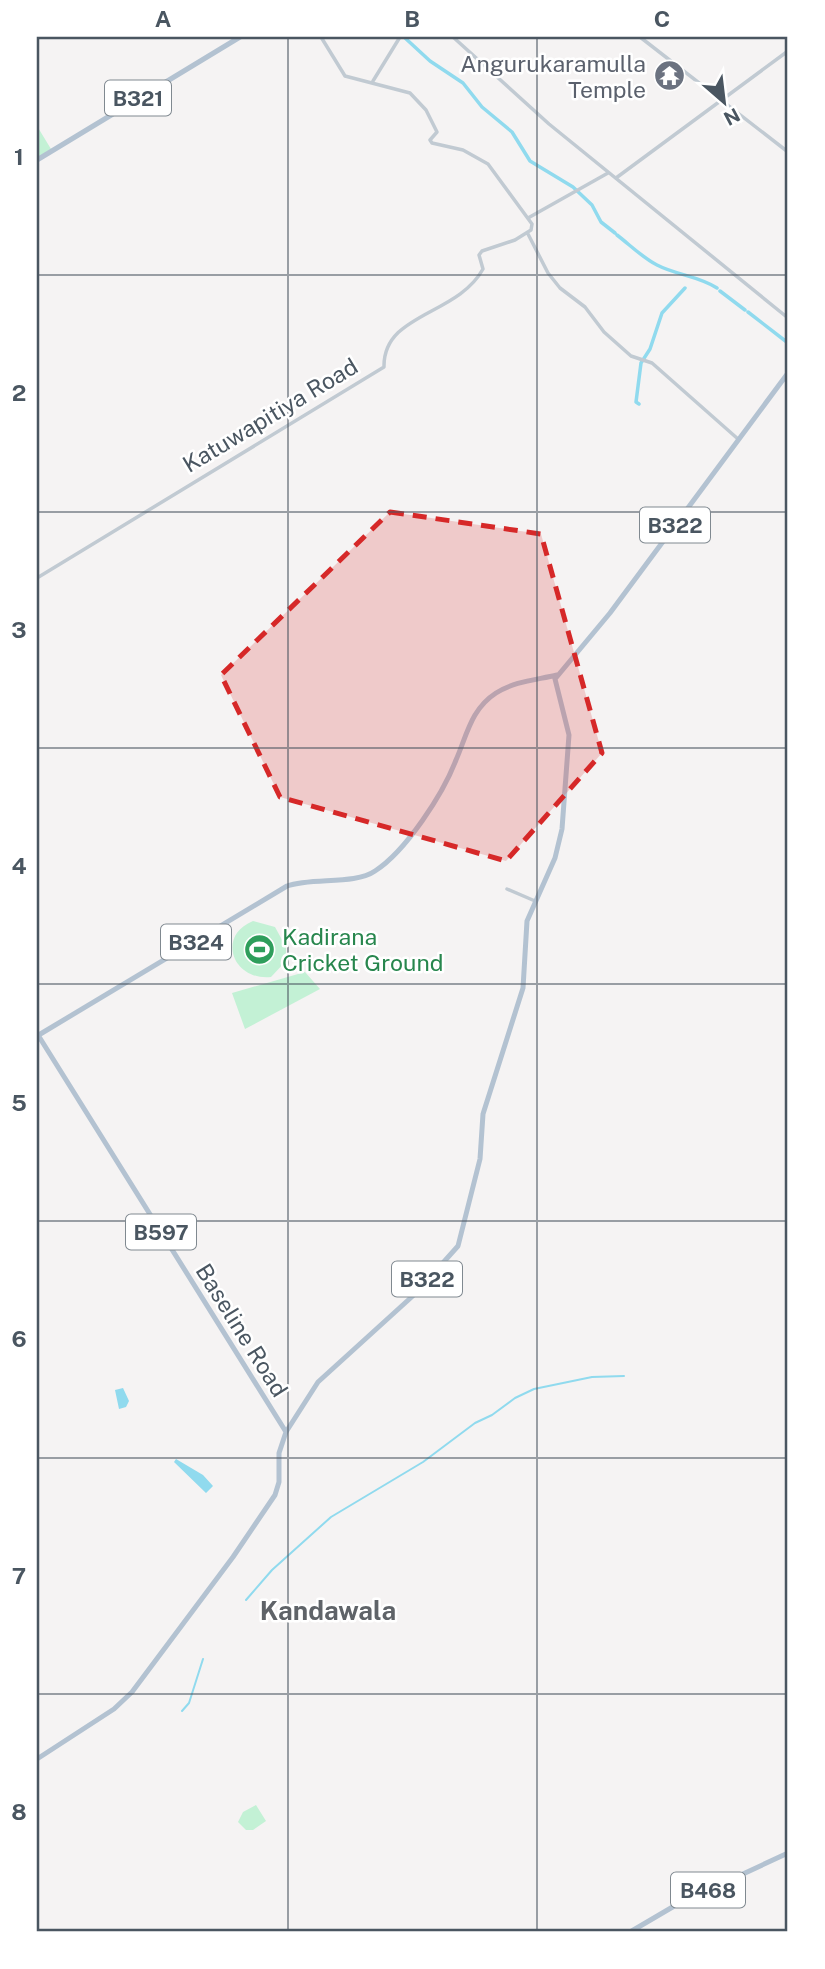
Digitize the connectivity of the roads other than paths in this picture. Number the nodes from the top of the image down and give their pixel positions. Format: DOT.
graph roads {
  1 [pos="240,37"];
  2 [pos="321,37"];
  3 [pos="400,37"];
  4 [pos="453,37"];
  5 [pos="640,37"];
  6 [pos="788,51"];
  7 [pos="373,81"];
  8 [pos="723,100"];
  9 [pos="788,152"];
  10 [pos="37,160"];
  11 [pos="609,172"];
  12 [pos="616,178"];
  13 [pos="528,218"];
  14 [pos="528,234"];
  15 [pos="788,318"];
  16 [pos="788,373"];
  17 [pos="738,439"];
  18 [pos="37,578"];
  19 [pos="557,675"];
  20 [pos="507,889"];
  21 [pos="535,901"];
  22 [pos="37,1034"];
  23 [pos="286,1432"];
  24 [pos="37,1759"];
  25 [pos="788,1853"];
  26 [pos="630,1932"];
  1 -- 10 [label="main road, B321"];
  2 -- 7 [label="street"];
  3 -- 7 [label="street"];
  4 -- 11 [label="street"];
  5 -- 8 [label="street"];
  6 -- 8 [label="street"];
  7 -- 13 [label="street"];
  8 -- 9 [label="street"];
  8 -- 12 [label="street"];
  11 -- 12 [label="street"];
  11 -- 13 [label="street"];
  12 -- 15 [label="street"];
  13 -- 14 [label="street"];
  14 -- 17 [label="street"];
  14 -- 18 [label="street, Katuwapitiya Road"];
  16 -- 17 [label="main road, B322"];
  17 -- 19 [label="main road, B322"];
  19 -- 21 [label="main road, B322"];
  19 -- 22 [label="main road, B324"];
  20 -- 21 [label="street"];
  21 -- 23 [label="main road, B322"];
  22 -- 23 [label="main road, Baseline Road / B597"];
  23 -- 24 [label="main road, B322"];
  25 -- 26 [label="main road, B468"];
}
